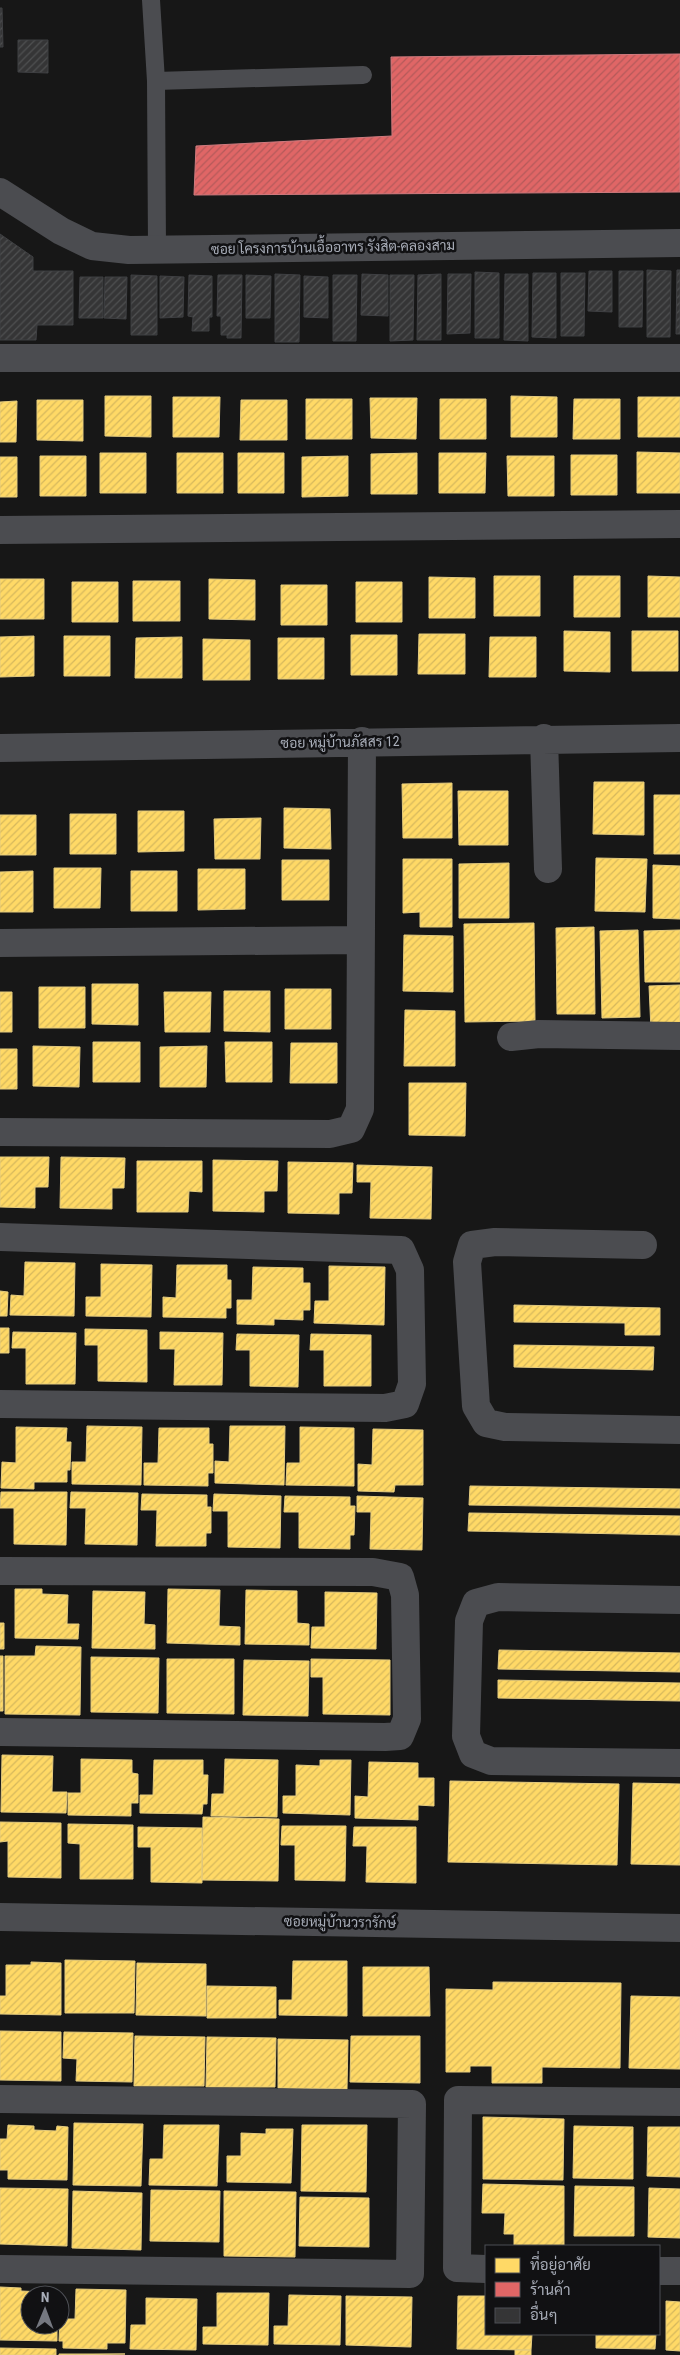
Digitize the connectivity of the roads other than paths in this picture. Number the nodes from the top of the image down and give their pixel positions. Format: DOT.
graph roads {
  1 [pos="151,0"];
  2 [pos="362,76"];
  3 [pos="156,81"];
  4 [pos="0,192"];
  5 [pos="680,242"];
  6 [pos="157,250"];
  7 [pos="0,358"];
  8 [pos="680,358"];
  9 [pos="680,524"];
  10 [pos="0,530"];
  11 [pos="544,738"];
  12 [pos="680,738"];
  13 [pos="362,741"];
  14 [pos="0,748"];
  15 [pos="548,869"];
  16 [pos="360,940"];
  17 [pos="0,943"];
  18 [pos="680,1036"];
  19 [pos="512,1037"];
  20 [pos="0,1132"];
  21 [pos="0,1237"];
  22 [pos="643,1245"];
  23 [pos="0,1404"];
  24 [pos="680,1430"];
  25 [pos="0,1571"];
  26 [pos="680,1600"];
  27 [pos="0,1732"];
  28 [pos="680,1763"];
  29 [pos="0,1916"];
  30 [pos="680,1928"];
  31 [pos="0,2099"];
  32 [pos="680,2102"];
  33 [pos="0,2269"];
  34 [pos="485,2269"];
  35 [pos="660,2271"];
  36 [pos="680,2271"];
  1 -- 3 [label="lane"];
  2 -- 3 [label="lane"];
  3 -- 6 [label="lane"];
  4 -- 6 [label="street, ซอย โครงการบ้านเอื้ออาทร รังสิต-คลองสาม"];
  5 -- 6 [label="street, ซอย โครงการบ้านเอื้ออาทร รังสิต-คลองสาม"];
  7 -- 8 [label="street"];
  9 -- 10 [label="street"];
  11 -- 12 [label="street, ซอย หมู่บ้านภัสสร 12"];
  11 -- 13 [label="street, ซอย หมู่บ้านภัสสร 12"];
  11 -- 15 [label="street"];
  13 -- 14 [label="street, ซอย หมู่บ้านภัสสร 12"];
  13 -- 16 [label="street"];
  16 -- 17 [label="street"];
  16 -- 20 [label="street"];
  18 -- 19 [label="street"];
  21 -- 23 [label="street"];
  22 -- 24 [label="street"];
  25 -- 27 [label="street"];
  26 -- 28 [label="street"];
  29 -- 30 [label="street, ซอยหมู่บ้านวรารักษ์"];
  31 -- 33 [label="street"];
  32 -- 34 [label="street"];
  35 -- 36 [label="street"];
}
